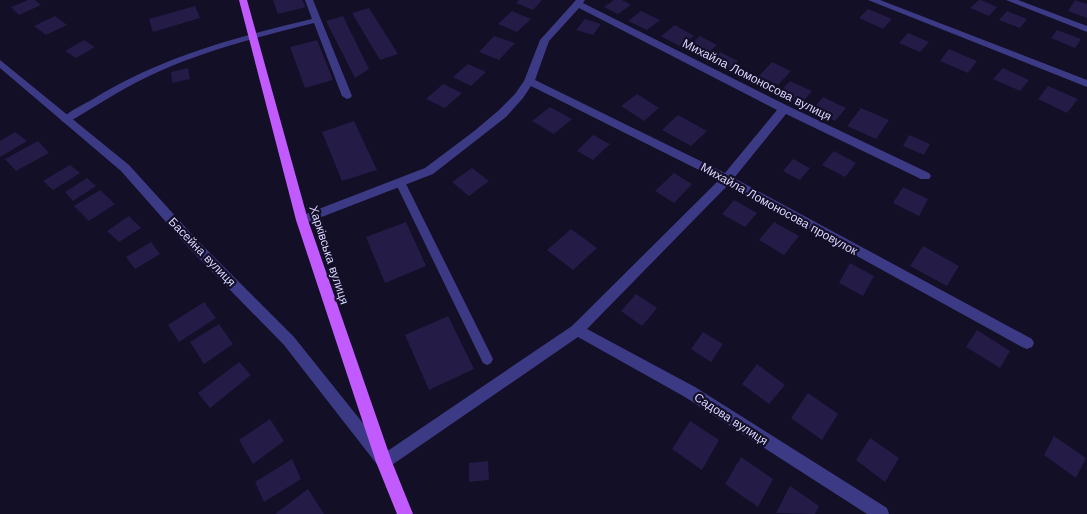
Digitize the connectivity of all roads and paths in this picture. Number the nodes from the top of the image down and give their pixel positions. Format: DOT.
graph roads {
  1 [pos="243,0"];
  2 [pos="309,0"];
  3 [pos="872,0"];
  4 [pos="1010,0"];
  5 [pos="580,2"];
  6 [pos="316,20"];
  7 [pos="1087,29"];
  8 [pos="252,36"];
  9 [pos="0,63"];
  10 [pos="529,81"];
  11 [pos="1087,84"];
  12 [pos="347,96"];
  13 [pos="784,109"];
  14 [pos="66,120"];
  15 [pos="926,176"];
  16 [pos="727,179"];
  17 [pos="401,184"];
  18 [pos="302,220"];
  19 [pos="577,330"];
  20 [pos="1027,343"];
  21 [pos="487,359"];
  22 [pos="384,462"];
  23 [pos="405,514"];
  24 [pos="882,514"];
  1 -- 8 [label="main road, Харківська вулиця"];
  2 -- 6 [label="lane"];
  3 -- 11 [label="street"];
  4 -- 7 [label="street"];
  5 -- 10 [label="street"];
  5 -- 13 [label="street, Михайла Ломоносова вулиця"];
  6 -- 8 [label="lane"];
  6 -- 12 [label="lane"];
  8 -- 14 [label="lane"];
  8 -- 18 [label="main road, Харківська вулиця"];
  9 -- 14 [label="street, Басейна вулиця"];
  10 -- 16 [label="street, Михайла Ломоносова провулок"];
  10 -- 17 [label="street"];
  13 -- 15 [label="street, Михайла Ломоносова вулиця"];
  13 -- 16 [label="street"];
  14 -- 22 [label="street, Басейна вулиця"];
  16 -- 19 [label="street"];
  16 -- 20 [label="street, Михайла Ломоносова провулок"];
  17 -- 18 [label="street"];
  17 -- 21 [label="lane"];
  18 -- 22 [label="main road, Харківська вулиця"];
  19 -- 22 [label="street"];
  19 -- 24 [label="street, Садова вулиця"];
  22 -- 23 [label="main road, Харківська вулиця"];
}
